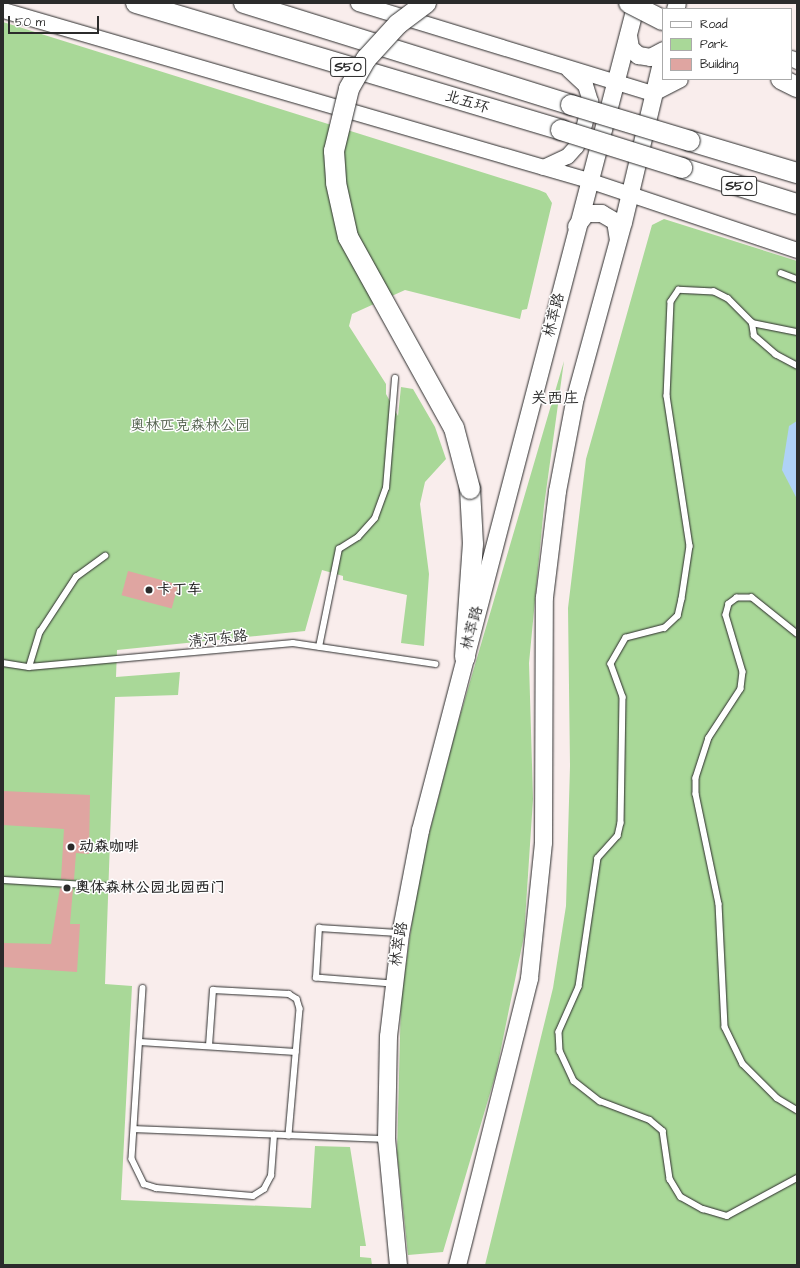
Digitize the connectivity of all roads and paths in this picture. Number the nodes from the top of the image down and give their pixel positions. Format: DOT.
graph roads {
  1 [pos="136,3"];
  2 [pos="244,3"];
  3 [pos="358,3"];
  4 [pos="426,3"];
  5 [pos="629,3"];
  6 [pos="636,3"];
  7 [pos="3,10"];
  8 [pos="662,20"];
  9 [pos="628,36"];
  10 [pos="662,51"];
  11 [pos="662,58"];
  12 [pos="565,66"];
  13 [pos="678,80"];
  14 [pos="784,80"];
  15 [pos="616,82"];
  16 [pos="797,87"];
  17 [pos="653,93"];
  18 [pos="543,167"];
  19 [pos="797,173"];
  20 [pos="588,180"];
  21 [pos="629,193"];
  22 [pos="797,204"];
  23 [pos="576,226"];
  24 [pos="618,239"];
  25 [pos="797,250"];
  26 [pos="781,273"];
  27 [pos="797,279"];
  28 [pos="752,323"];
  29 [pos="797,332"];
  30 [pos="797,366"];
  31 [pos="395,378"];
  32 [pos="105,556"];
  33 [pos="797,634"];
  34 [pos="319,647"];
  35 [pos="465,657"];
  36 [pos="3,663"];
  37 [pos="436,664"];
  38 [pos="29,668"];
  39 [pos="3,880"];
  40 [pos="116,887"];
  41 [pos="400,934"];
  42 [pos="393,984"];
  43 [pos="143,988"];
  44 [pos="140,1042"];
  45 [pos="208,1046"];
  46 [pos="296,1052"];
  47 [pos="797,1110"];
  48 [pos="135,1129"];
  49 [pos="274,1135"];
  50 [pos="289,1136"];
  51 [pos="386,1139"];
  52 [pos="797,1178"];
  53 [pos="398,1265"];
  54 [pos="457,1265"];
  1 -- 22 [label="highway, 北五环 / S50, bridge"];
  2 -- 19 [label="highway, 北五环 / S50, bridge"];
  3 -- 12 [label="street"];
  4 -- 35 [label="highway, bridge"];
  5 -- 8 [label="highway, bridge"];
  6 -- 9 [label="main road, 林萃路"];
  7 -- 18 [label="street"];
  9 -- 10 [label="main road"];
  9 -- 15 [label="main road, 林萃路"];
  11 -- 17 [label="main road"];
  12 -- 15 [label="street"];
  12 -- 18 [label="street"];
  13 -- 17 [label="street"];
  14 -- 16 [label="highway"];
  15 -- 17 [label="street"];
  15 -- 20 [label="main road, 林萃路"];
  17 -- 21 [label="main road"];
  18 -- 20 [label="street"];
  20 -- 21 [label="street"];
  20 -- 23 [label="main road, 林萃路"];
  21 -- 24 [label="main road"];
  21 -- 25 [label="street"];
  23 -- 24 [label="main road"];
  23 -- 35 [label="main road, 林萃路"];
  24 -- 54 [label="main road"];
  26 -- 27 [label="lane"];
  28 -- 29 [label="lane"];
  28 -- 30 [label="lane"];
  28 -- 52 [label="lane"];
  31 -- 34 [label="lane"];
  32 -- 38 [label="lane"];
  33 -- 47 [label="lane"];
  34 -- 37 [label="lane, 清河东路"];
  34 -- 38 [label="lane, 清河东路"];
  35 -- 41 [label="main road, 林萃路"];
  36 -- 38 [label="lane, 清河东路"];
  39 -- 40 [label="lane"];
  41 -- 42 [label="main road, 林萃路"];
  41 -- 42 [label="lane"];
  42 -- 51 [label="main road, 林萃路"];
  43 -- 44 [label="lane"];
  44 -- 45 [label="lane"];
  44 -- 48 [label="lane"];
  45 -- 46 [label="lane"];
  45 -- 46 [label="lane"];
  46 -- 50 [label="lane"];
  48 -- 49 [label="lane"];
  48 -- 49 [label="lane"];
  49 -- 50 [label="lane"];
  50 -- 51 [label="lane"];
  51 -- 53 [label="main road, 林萃路"];
}
